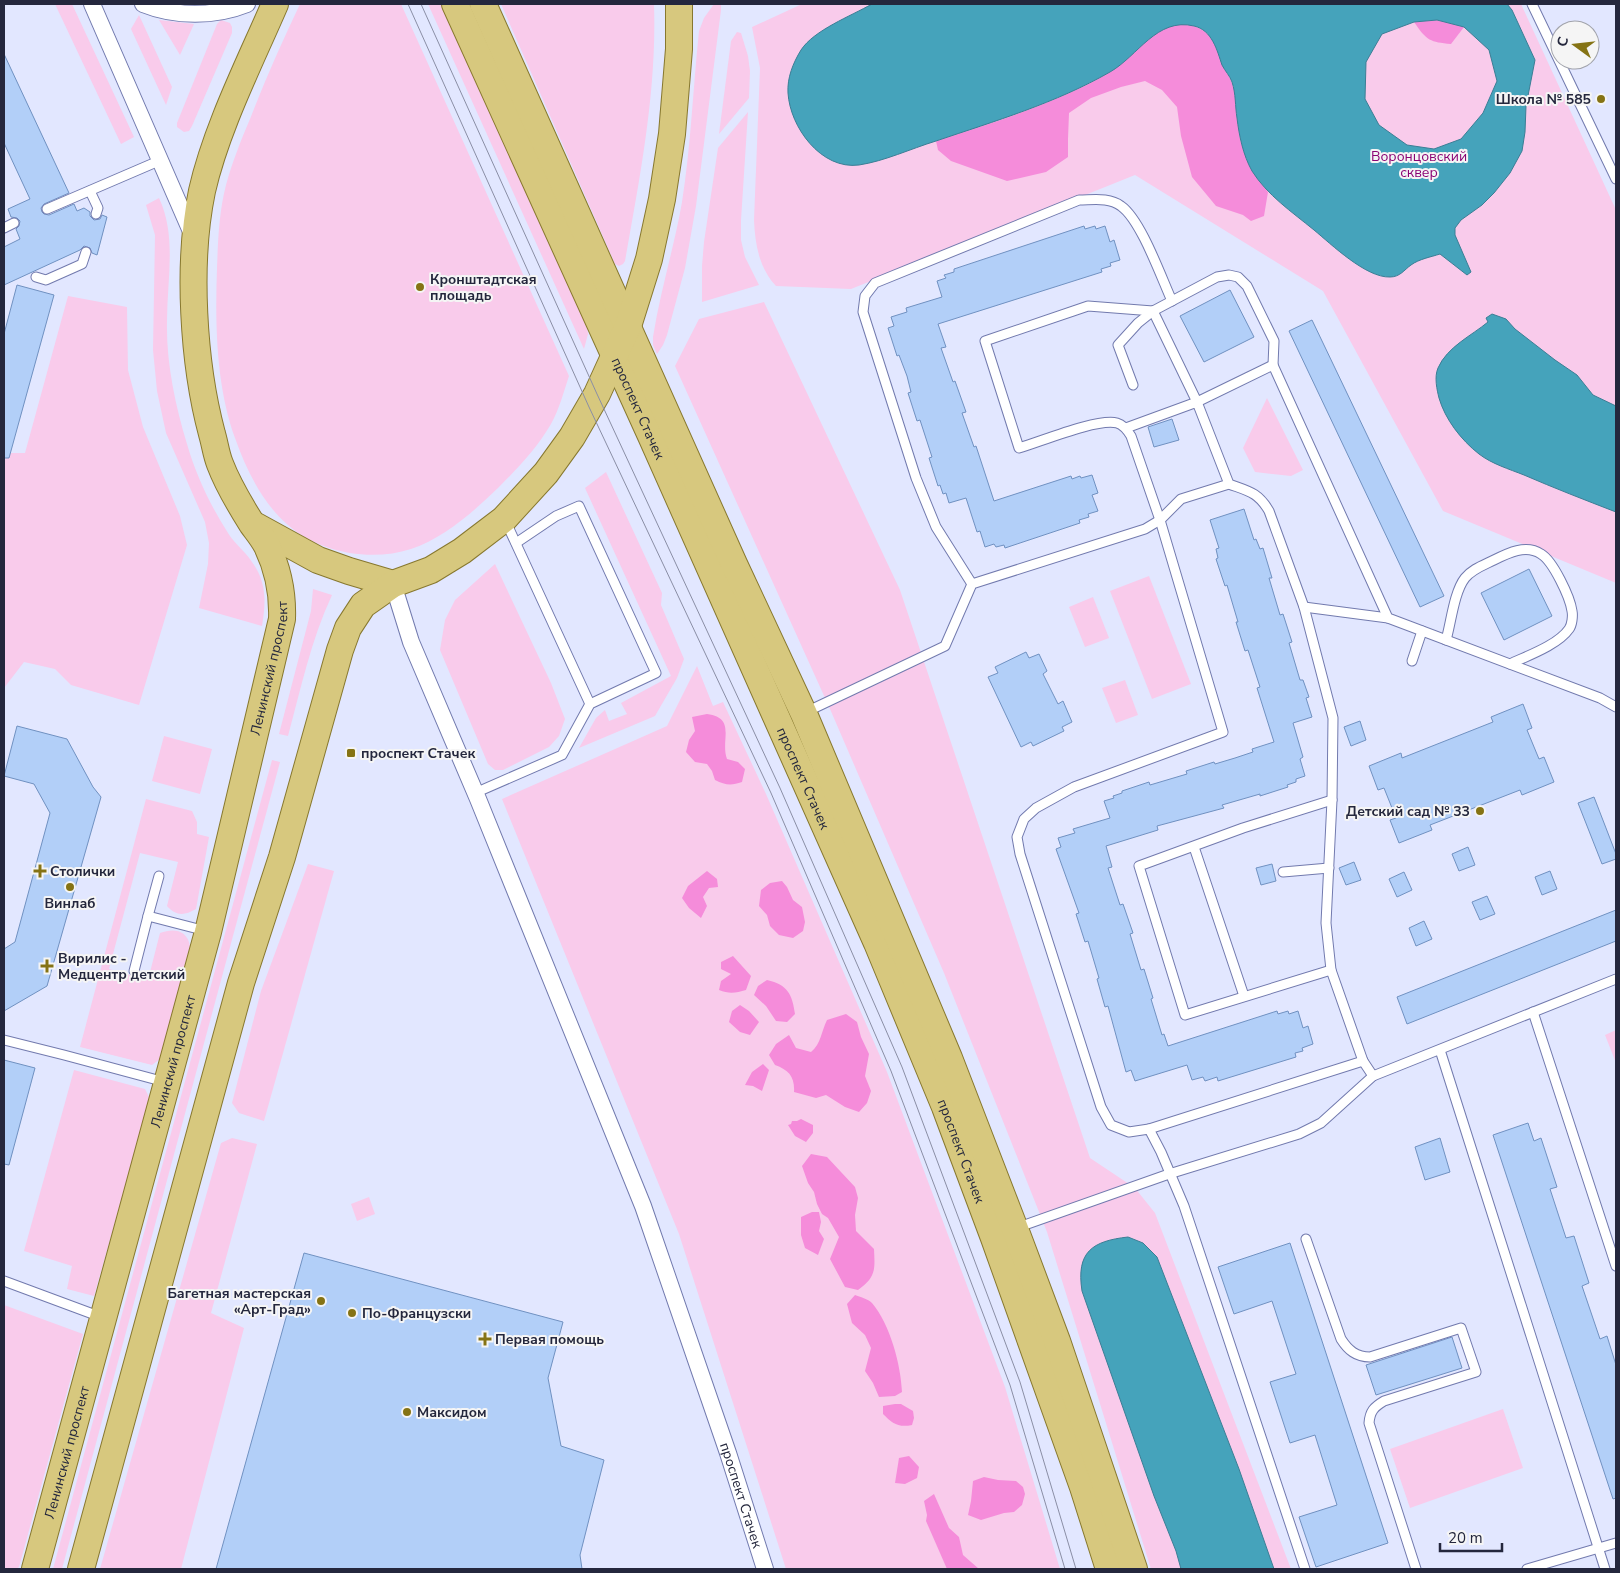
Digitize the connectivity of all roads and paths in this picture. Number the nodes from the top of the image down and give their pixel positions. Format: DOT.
graph roads {
  1 [pos="92,4"];
  2 [pos="144,4"];
  3 [pos="247,4"];
  4 [pos="275,4"];
  5 [pos="456,4"];
  6 [pos="483,4"];
  7 [pos="679,4"];
  8 [pos="1532,4"];
  9 [pos="161,160"];
  10 [pos="1616,179"];
  11 [pos="90,191"];
  12 [pos="47,209"];
  13 [pos="96,214"];
  14 [pos="14,223"];
  15 [pos="4,228"];
  16 [pos="195,241"];
  17 [pos="86,252"];
  18 [pos="36,277"];
  19 [pos="1172,300"];
  20 [pos="1153,311"];
  21 [pos="628,326"];
  22 [pos="614,357"];
  23 [pos="1274,365"];
  24 [pos="1133,385"];
  25 [pos="1197,402"];
  26 [pos="1126,428"];
  27 [pos="1229,484"];
  28 [pos="504,519"];
  29 [pos="1160,520"];
  30 [pos="252,524"];
  31 [pos="516,543"];
  32 [pos="392,584"];
  33 [pos="972,584"];
  34 [pos="1304,607"];
  35 [pos="1388,618"];
  36 [pos="1422,631"];
  37 [pos="1446,640"];
  38 [pos="1412,661"];
  39 [pos="1510,664"];
  40 [pos="590,704"];
  41 [pos="1616,707"];
  42 [pos="804,714"];
  43 [pos="475,793"];
  44 [pos="1332,800"];
  45 [pos="1194,847"];
  46 [pos="1328,868"];
  47 [pos="1283,872"];
  48 [pos="159,876"];
  49 [pos="148,916"];
  50 [pos="208,932"];
  51 [pos="1331,970"];
  52 [pos="134,971"];
  53 [pos="1616,979"];
  54 [pos="1244,996"];
  55 [pos="1533,1012"];
  56 [pos="4,1040"];
  57 [pos="1440,1050"];
  58 [pos="1364,1061"];
  59 [pos="1373,1076"];
  60 [pos="167,1083"];
  61 [pos="1149,1129"];
  62 [pos="1169,1174"];
  63 [pos="1016,1229"];
  64 [pos="1306,1239"];
  65 [pos="1616,1266"];
  66 [pos="4,1280"];
  67 [pos="104,1318"];
  68 [pos="1616,1543"];
  69 [pos="1598,1548"];
  70 [pos="36,1569"];
  71 [pos="81,1569"];
  72 [pos="765,1569"];
  73 [pos="1110,1569"];
  74 [pos="1134,1569"];
  75 [pos="1304,1569"];
  76 [pos="1416,1569"];
  77 [pos="1531,1569"];
  78 [pos="1605,1569"];
  1 -- 9 [label="street"];
  2 -- 3 [label="street"];
  4 -- 16 [label="main road"];
  5 -- 22 [label="main road, проспект Стачек"];
  6 -- 21 [label="main road, проспект Стачек"];
  7 -- 21 [label="main road"];
  8 -- 10 [label="lane"];
  9 -- 11 [label="lane"];
  9 -- 16 [label="street"];
  11 -- 12 [label="lane"];
  11 -- 13 [label="lane"];
  14 -- 15 [label="lane"];
  16 -- 30 [label="main road"];
  17 -- 18 [label="lane"];
  19 -- 20 [label="lane"];
  19 -- 23 [label="lane"];
  19 -- 33 [label="lane"];
  20 -- 24 [label="lane"];
  20 -- 25 [label="lane"];
  20 -- 26 [label="lane"];
  21 -- 22 [label="main road"];
  21 -- 42 [label="main road, проспект Стачек"];
  22 -- 28 [label="main road"];
  22 -- 73 [label="main road, проспект Стачек"];
  23 -- 25 [label="lane"];
  23 -- 35 [label="lane"];
  25 -- 26 [label="lane"];
  25 -- 27 [label="lane"];
  26 -- 29 [label="lane"];
  27 -- 29 [label="lane"];
  27 -- 34 [label="lane"];
  28 -- 31 [label="lane"];
  28 -- 32 [label="main road"];
  29 -- 33 [label="lane"];
  29 -- 61 [label="lane"];
  30 -- 32 [label="main road"];
  30 -- 50 [label="main road, Ленинский проспект"];
  31 -- 40 [label="lane"];
  31 -- 40 [label="lane"];
  32 -- 43 [label="street, проспект Стачек"];
  32 -- 71 [label="main road"];
  33 -- 42 [label="lane"];
  34 -- 35 [label="lane"];
  34 -- 44 [label="lane"];
  35 -- 36 [label="lane"];
  36 -- 37 [label="lane"];
  36 -- 38 [label="lane"];
  37 -- 39 [label="lane"];
  37 -- 39 [label="lane"];
  39 -- 41 [label="lane"];
  40 -- 43 [label="lane"];
  42 -- 63 [label="main road, проспект Стачек"];
  43 -- 72 [label="street, проспект Стачек"];
  44 -- 45 [label="lane"];
  44 -- 46 [label="lane"];
  45 -- 54 [label="lane"];
  45 -- 54 [label="lane"];
  46 -- 47 [label="lane"];
  46 -- 51 [label="lane"];
  48 -- 49 [label="lane"];
  49 -- 50 [label="lane"];
  49 -- 52 [label="lane"];
  50 -- 60 [label="main road, Ленинский проспект"];
  51 -- 54 [label="lane"];
  51 -- 58 [label="lane"];
  53 -- 55 [label="lane"];
  55 -- 57 [label="lane"];
  55 -- 65 [label="lane"];
  56 -- 60 [label="lane"];
  57 -- 59 [label="lane"];
  57 -- 69 [label="lane"];
  58 -- 59 [label="lane"];
  58 -- 61 [label="lane"];
  59 -- 62 [label="lane"];
  60 -- 67 [label="main road, Ленинский проспект"];
  61 -- 62 [label="lane"];
  62 -- 63 [label="lane"];
  62 -- 75 [label="lane"];
  63 -- 74 [label="main road, проспект Стачек"];
  64 -- 76 [label="lane"];
  66 -- 67 [label="lane"];
  67 -- 70 [label="main road, Ленинский проспект"];
  68 -- 69 [label="lane"];
  69 -- 77 [label="lane"];
  69 -- 78 [label="lane"];
}
